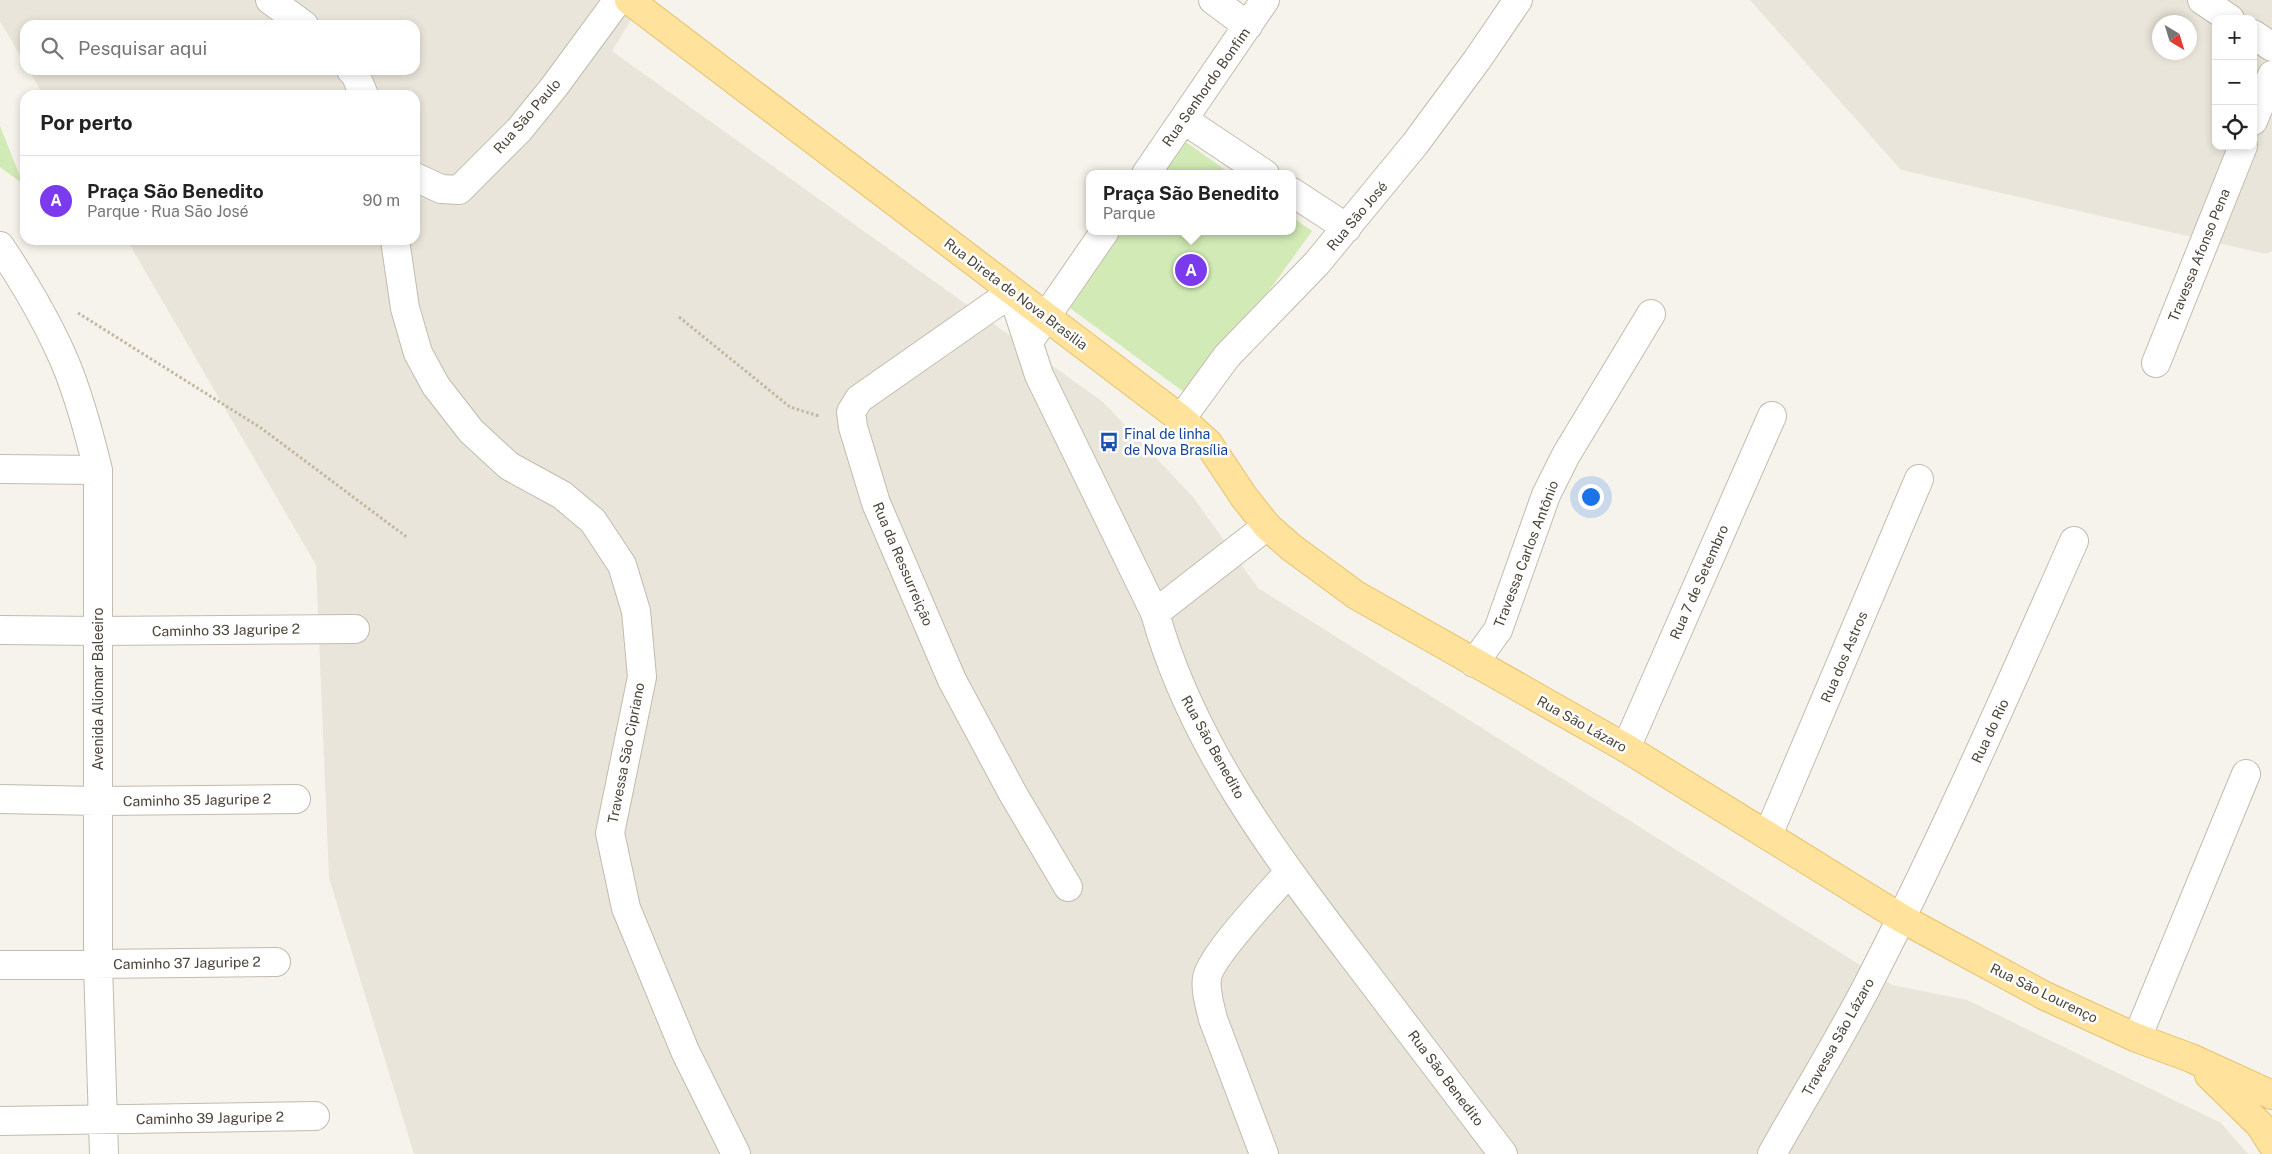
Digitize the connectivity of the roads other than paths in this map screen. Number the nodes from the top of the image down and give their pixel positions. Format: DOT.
graph roads {
  1 [pos="270,0"];
  2 [pos="618,0"];
  3 [pos="629,0"];
  4 [pos="1213,0"];
  5 [pos="1265,0"];
  6 [pos="1518,0"];
  7 [pos="2202,0"];
  8 [pos="2224,15"];
  9 [pos="297,20"];
  10 [pos="1248,26"];
  11 [pos="2257,37"];
  12 [pos="2272,47"];
  13 [pos="355,75"];
  14 [pos="2272,75"];
  15 [pos="362,90"];
  16 [pos="2257,111"];
  17 [pos="1184,120"];
  18 [pos="2241,150"];
  19 [pos="1149,170"];
  20 [pos="1259,170"];
  21 [pos="420,181"];
  22 [pos="1296,195"];
  23 [pos="1347,228"];
  24 [pos="1102,235"];
  25 [pos="396,245"];
  26 [pos="4,257"];
  27 [pos="1012,292"];
  28 [pos="1651,314"];
  29 [pos="1045,316"];
  30 [pos="1027,343"];
  31 [pos="2156,363"];
  32 [pos="1772,416"];
  33 [pos="1181,419"];
  34 [pos="0,469"];
  35 [pos="98,470"];
  36 [pos="1919,479"];
  37 [pos="1267,526"];
  38 [pos="2074,541"];
  39 [pos="1155,613"];
  40 [pos="355,629"];
  41 [pos="0,630"];
  42 [pos="98,631"];
  43 [pos="1474,663"];
  44 [pos="1626,748"];
  45 [pos="2246,774"];
  46 [pos="0,799"];
  47 [pos="296,799"];
  48 [pos="98,801"];
  49 [pos="1768,835"];
  50 [pos="1289,872"];
  51 [pos="1068,887"];
  52 [pos="1901,918"];
  53 [pos="276,962"];
  54 [pos="0,965"];
  55 [pos="98,965"];
  56 [pos="2137,1038"];
  57 [pos="2192,1058"];
  58 [pos="2272,1095"];
  59 [pos="315,1116"];
  60 [pos="104,1120"];
  61 [pos="0,1121"];
  62 [pos="2272,1144"];
  63 [pos="1264,1153"];
  64 [pos="104,1154"];
  65 [pos="736,1154"];
  66 [pos="1503,1154"];
  67 [pos="1772,1154"];
  1 -- 9 [label="street"];
  2 -- 21 [label="street, Rua São Paulo"];
  3 -- 27 [label="main road, Rua Direta de Nova Brasilia"];
  4 -- 10 [label="street"];
  5 -- 10 [label="street, Rua Senhordo Bonfim"];
  6 -- 23 [label="street, Rua São José"];
  7 -- 8 [label="street"];
  10 -- 17 [label="street, Rua Senhordo Bonfim"];
  11 -- 12 [label="street"];
  13 -- 15 [label="street"];
  14 -- 16 [label="street"];
  17 -- 19 [label="street, Rua Senhordo Bonfim"];
  17 -- 20 [label="street"];
  18 -- 31 [label="street, Travessa Afonso Pena"];
  22 -- 23 [label="street"];
  23 -- 33 [label="street, Rua São José"];
  24 -- 29 [label="street"];
  25 -- 65 [label="street, Travessa São Cipriano"];
  26 -- 35 [label="street, Avenida Aliomar Baleeiro"];
  27 -- 29 [label="main road, Rua Direta de Nova Brasilia"];
  27 -- 30 [label="street, Rua São Benedito"];
  27 -- 51 [label="street, Rua da Ressurreição"];
  28 -- 43 [label="street, Travessa Carlos Antônio"];
  29 -- 30 [label="street"];
  29 -- 33 [label="main road, Rua Direta de Nova Brasilia"];
  30 -- 39 [label="street, Rua São Benedito"];
  32 -- 44 [label="street, Rua 7 de Setembro"];
  33 -- 37 [label="main road, Rua Direta de Nova Brasilia"];
  34 -- 35 [label="street"];
  35 -- 42 [label="street, Avenida Aliomar Baleeiro"];
  36 -- 49 [label="street, Rua dos Astros"];
  37 -- 39 [label="street"];
  37 -- 43 [label="main road, Rua São Lázaro"];
  38 -- 52 [label="street, Rua do Rio"];
  39 -- 50 [label="street, Rua São Benedito"];
  40 -- 42 [label="street, Caminho 33 Jaguripe 2"];
  41 -- 42 [label="street, Caminho 33 Jaguripe 2"];
  42 -- 48 [label="street, Avenida Aliomar Baleeiro"];
  43 -- 44 [label="main road, Rua São Lázaro"];
  44 -- 49 [label="main road, Rua São Lázaro"];
  45 -- 56 [label="street"];
  46 -- 48 [label="street, Caminho 35 Jaguripe 2"];
  47 -- 48 [label="street, Caminho 35 Jaguripe 2"];
  48 -- 55 [label="street, Avenida Aliomar Baleeiro"];
  49 -- 52 [label="main road, Rua São Lázaro"];
  50 -- 63 [label="street"];
  50 -- 66 [label="street, Rua São Benedito"];
  52 -- 56 [label="main road, Rua São Lourenço"];
  52 -- 67 [label="street, Travessa São Lázaro"];
  53 -- 55 [label="street, Caminho 37 Jaguripe 2"];
  54 -- 55 [label="street, Caminho 37 Jaguripe 2"];
  55 -- 60 [label="street, Avenida Aliomar Baleeiro"];
  56 -- 57 [label="main road, Rua São Lourenço"];
  57 -- 58 [label="main road, Rua São Lourenço"];
  57 -- 62 [label="main road, Rua São Lourenço"];
  59 -- 60 [label="street, Caminho 39 Jaguripe 2"];
  60 -- 61 [label="street, Caminho 39 Jaguripe 2"];
  60 -- 64 [label="street, Avenida Aliomar Baleeiro"];
}
